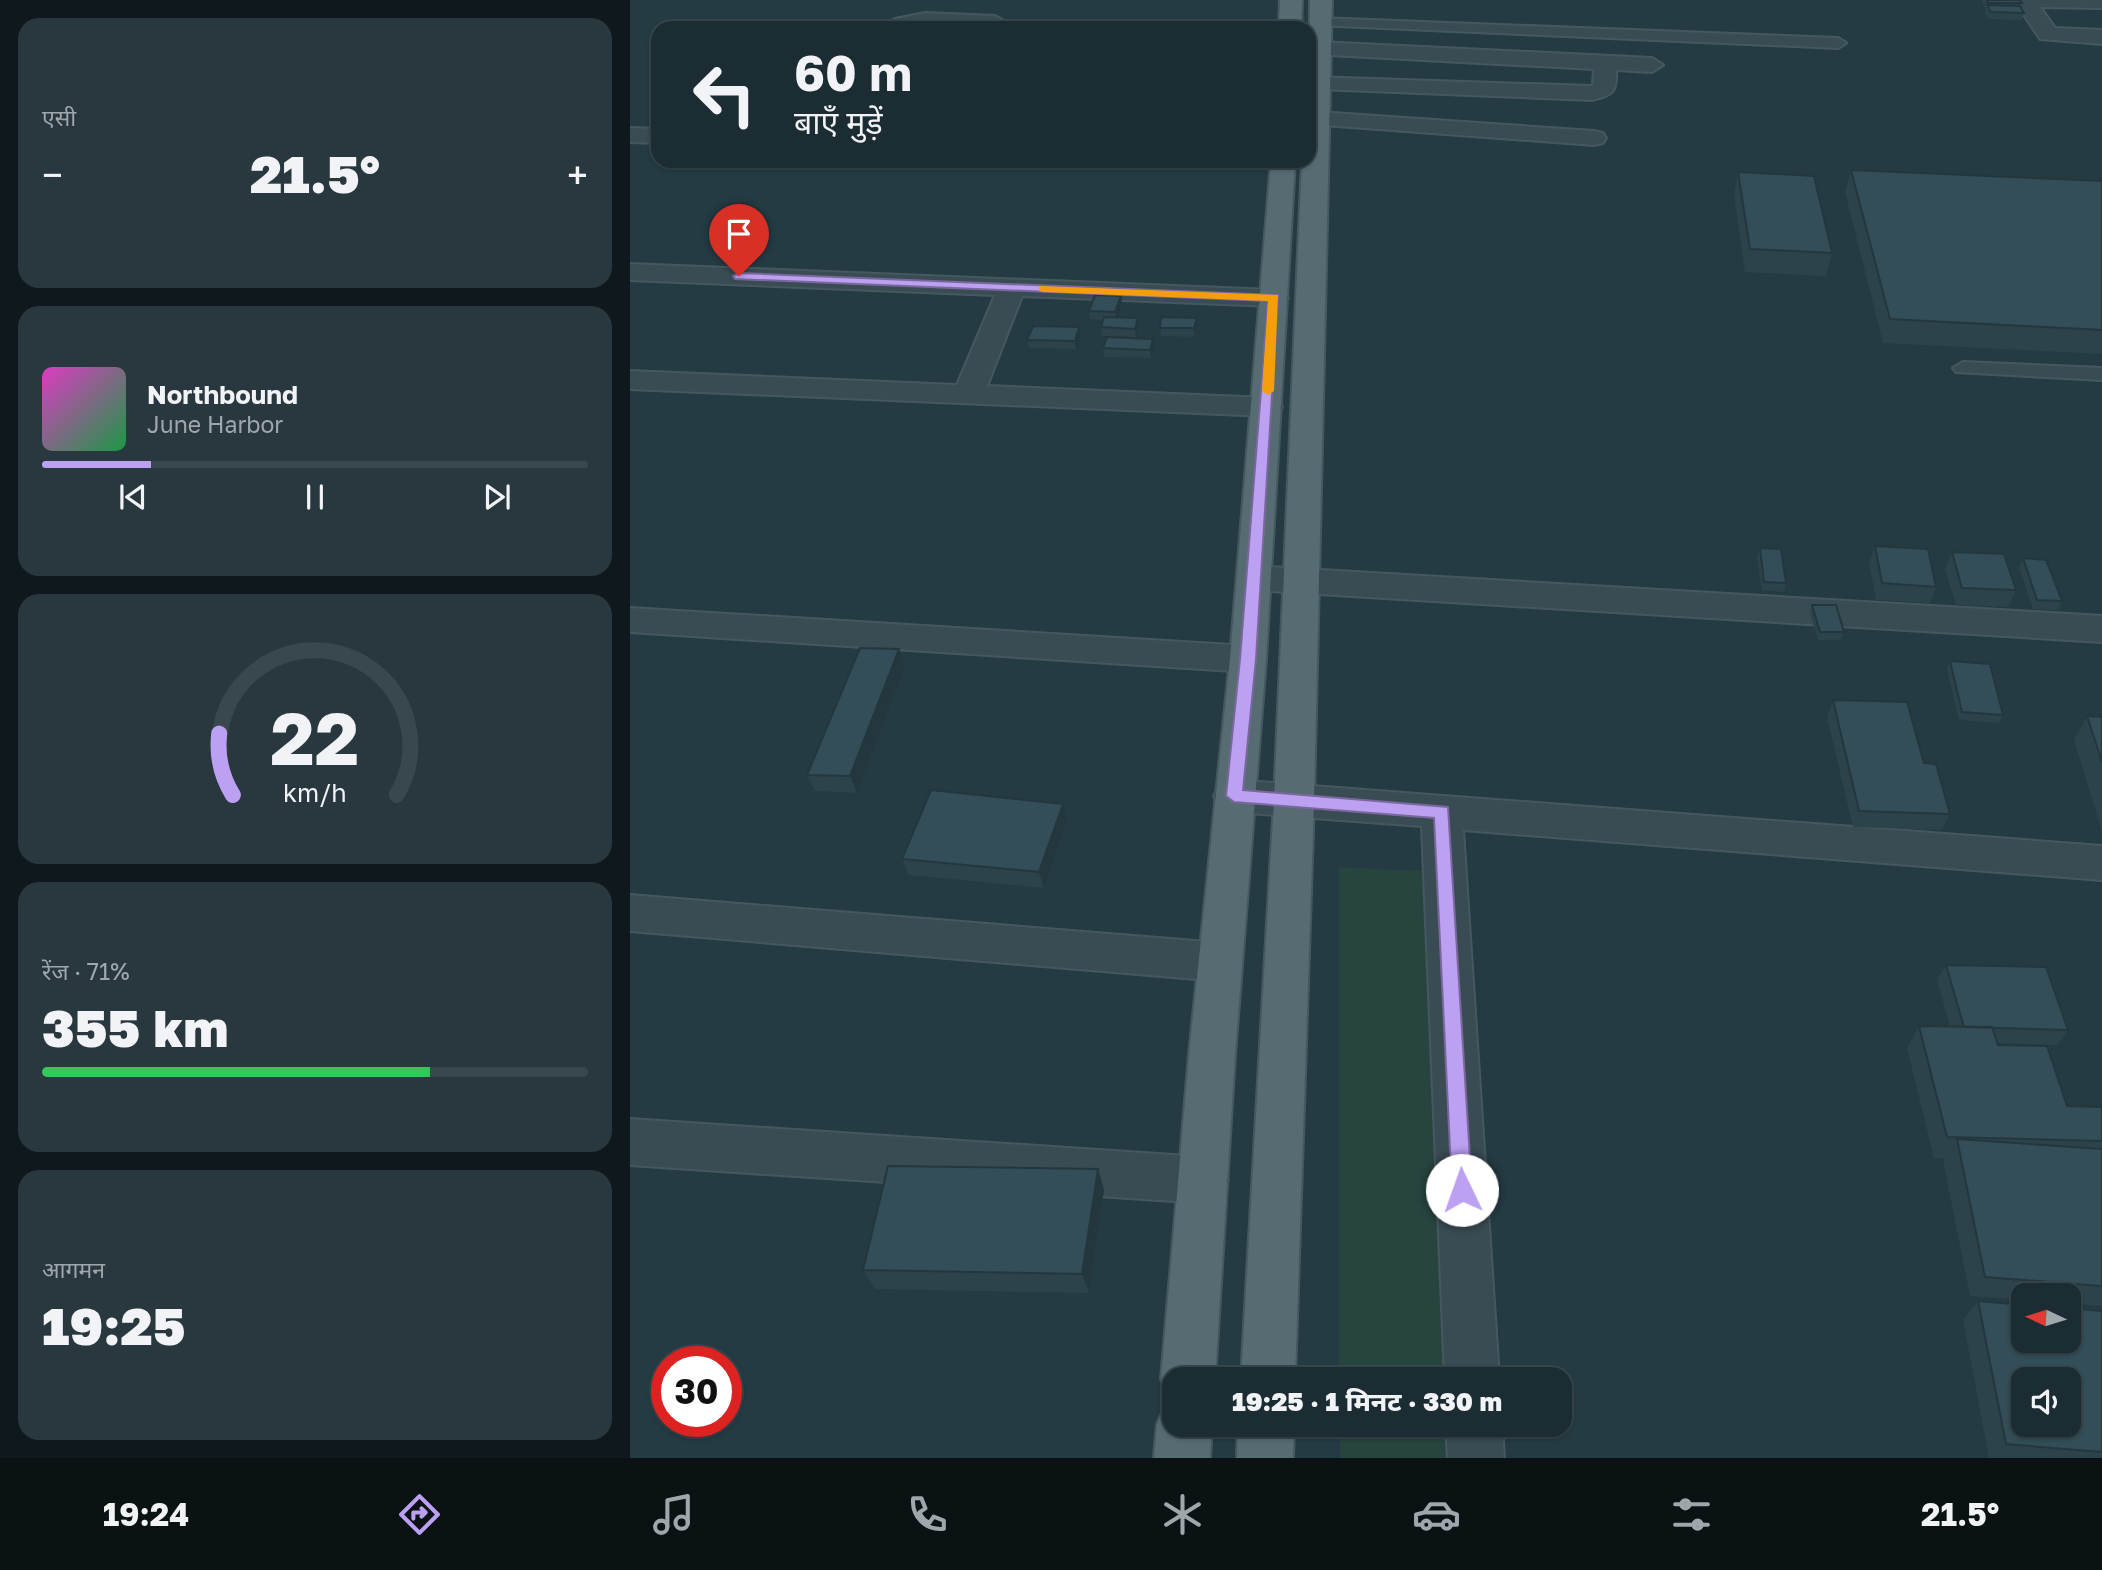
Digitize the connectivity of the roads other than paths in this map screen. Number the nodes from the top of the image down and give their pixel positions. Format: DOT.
graph roads {
  1 [pos="2025,0"];
  2 [pos="2102,2"];
  3 [pos="995,20"];
  4 [pos="904,21"];
  5 [pos="1316,30"];
  6 [pos="1316,31"];
  7 [pos="1316,31"];
  8 [pos="2102,37"];
  9 [pos="1838,43"];
  10 [pos="1605,63"];
  11 [pos="1652,65"];
  12 [pos="1316,97"];
  13 [pos="1318,119"];
  14 [pos="630,135"];
  15 [pos="651,136"];
  16 [pos="1594,138"];
  17 [pos="1283,168"];
  18 [pos="1316,168"];
  19 [pos="1316,168"];
  20 [pos="630,272"];
  21 [pos="1012,287"];
  22 [pos="1274,298"];
  23 [pos="1963,368"];
  24 [pos="2102,374"];
  25 [pos="630,380"];
  26 [pos="968,395"];
  27 [pos="1267,407"];
  28 [pos="1254,578"];
  29 [pos="1299,581"];
  30 [pos="630,620"];
  31 [pos="2102,629"];
  32 [pos="1248,659"];
  33 [pos="1234,796"];
  34 [pos="1294,800"];
  35 [pos="1442,812"];
  36 [pos="2102,863"];
  37 [pos="630,913"];
  38 [pos="1220,962"];
  39 [pos="630,1142"];
  40 [pos="1203,1180"];
  41 [pos="1189,1367"];
  42 [pos="1269,1367"];
  43 [pos="1471,1367"];
  44 [pos="1184,1437"];
  45 [pos="1266,1437"];
  46 [pos="1475,1437"];
  47 [pos="1182,1458"];
  48 [pos="1265,1458"];
  49 [pos="1476,1458"];
  1 -- 2 [label="street"];
  1 -- 8 [label="street"];
  3 -- 4 [label="lane"];
  5 -- 9 [label="lane"];
  6 -- 10 [label="street"];
  7 -- 10 [label="street"];
  10 -- 11 [label="street"];
  12 -- 13 [label="main road"];
  13 -- 16 [label="street"];
  13 -- 18 [label="main road"];
  14 -- 15 [label="street"];
  17 -- 22 [label="main road"];
  19 -- 29 [label="main road"];
  20 -- 21 [label="street"];
  21 -- 22 [label="street"];
  21 -- 26 [label="street"];
  22 -- 27 [label="main road"];
  23 -- 24 [label="lane"];
  25 -- 26 [label="street"];
  26 -- 27 [label="street"];
  27 -- 28 [label="main road"];
  28 -- 29 [label="street"];
  28 -- 32 [label="main road"];
  29 -- 31 [label="street"];
  29 -- 34 [label="main road"];
  30 -- 32 [label="street"];
  32 -- 33 [label="main road"];
  33 -- 34 [label="street"];
  33 -- 38 [label="main road"];
  34 -- 35 [label="street"];
  34 -- 42 [label="main road"];
  35 -- 36 [label="street"];
  35 -- 43 [label="street"];
  37 -- 38 [label="street"];
  38 -- 40 [label="main road"];
  39 -- 40 [label="street"];
  40 -- 41 [label="main road"];
  44 -- 47 [label="main road"];
  45 -- 48 [label="main road"];
  46 -- 49 [label="street"];
}
